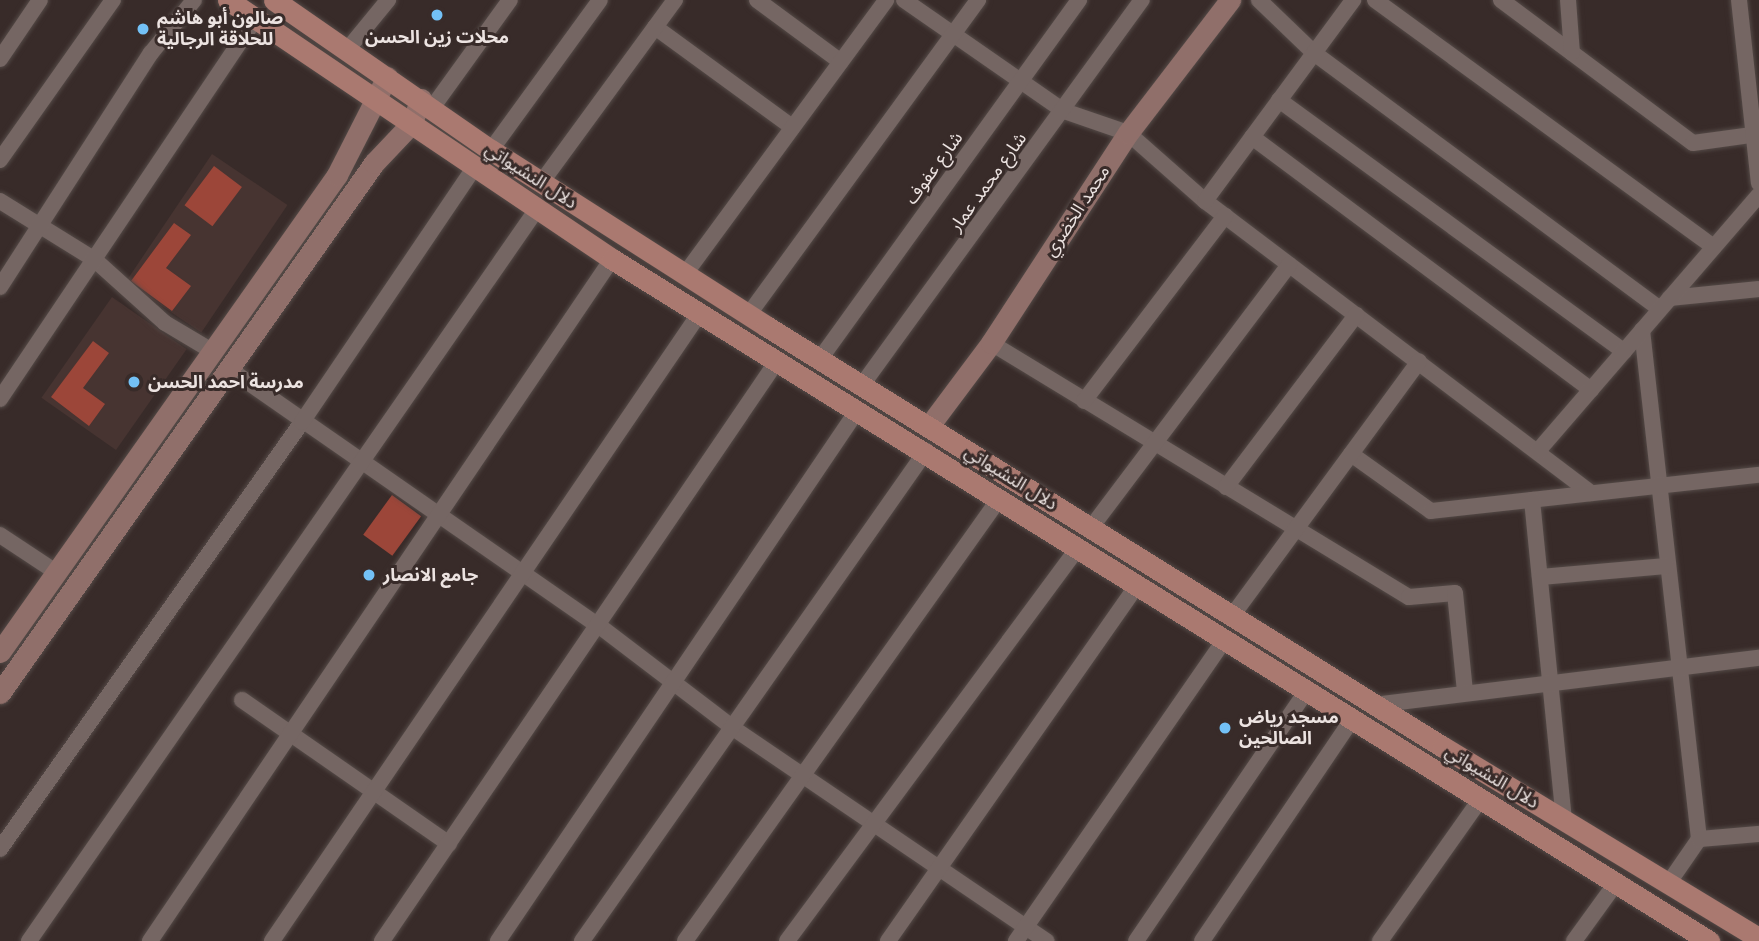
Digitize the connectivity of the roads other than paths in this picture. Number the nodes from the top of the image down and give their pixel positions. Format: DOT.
graph roads {
  1 [pos="40,0"];
  2 [pos="113,0"];
  3 [pos="194,0"];
  4 [pos="228,0"];
  5 [pos="388,0"];
  6 [pos="510,0"];
  7 [pos="600,0"];
  8 [pos="675,0"];
  9 [pos="757,0"];
  10 [pos="886,0"];
  11 [pos="904,0"];
  12 [pos="978,0"];
  13 [pos="1079,0"];
  14 [pos="1142,0"];
  15 [pos="1230,0"];
  16 [pos="1259,0"];
  17 [pos="1353,0"];
  18 [pos="1375,0"];
  19 [pos="1501,0"];
  20 [pos="1567,0"];
  21 [pos="1740,0"];
  22 [pos="281,2"];
  23 [pos="256,18"];
  24 [pos="655,27"];
  25 [pos="953,34"];
  26 [pos="347,50"];
  27 [pos="1314,53"];
  28 [pos="1572,53"];
  29 [pos="0,59"];
  30 [pos="841,62"];
  31 [pos="387,77"];
  32 [pos="1020,81"];
  33 [pos="376,97"];
  34 [pos="1279,100"];
  35 [pos="426,104"];
  36 [pos="1064,111"];
  37 [pos="411,124"];
  38 [pos="792,127"];
  39 [pos="1128,133"];
  40 [pos="1756,135"];
  41 [pos="1252,137"];
  42 [pos="491,150"];
  43 [pos="0,160"];
  44 [pos="473,170"];
  45 [pos="541,183"];
  46 [pos="1759,183"];
  47 [pos="1759,195"];
  48 [pos="0,201"];
  49 [pos="1205,201"];
  50 [pos="537,209"];
  51 [pos="1225,216"];
  52 [pos="42,225"];
  53 [pos="1714,247"];
  54 [pos="612,259"];
  55 [pos="95,260"];
  56 [pos="1289,265"];
  57 [pos="685,274"];
  58 [pos="0,287"];
  59 [pos="1759,289"];
  60 [pos="1665,304"];
  61 [pos="699,314"];
  62 [pos="749,314"];
  63 [pos="1356,315"];
  64 [pos="1642,330"];
  65 [pos="990,343"];
  66 [pos="212,351"];
  67 [pos="1624,352"];
  68 [pos="821,359"];
  69 [pos="777,360"];
  70 [pos="1419,361"];
  71 [pos="229,369"];
  72 [pos="862,385"];
  73 [pos="1591,390"];
  74 [pos="0,399"];
  75 [pos="1084,401"];
  76 [pos="857,411"];
  77 [pos="302,422"];
  78 [pos="929,426"];
  79 [pos="1154,444"];
  80 [pos="921,448"];
  81 [pos="1538,451"];
  82 [pos="1352,454"];
  83 [pos="361,464"];
  84 [pos="1759,475"];
  85 [pos="1658,486"];
  86 [pos="1226,487"];
  87 [pos="1591,493"];
  88 [pos="999,499"];
  89 [pos="1532,500"];
  90 [pos="438,514"];
  91 [pos="1090,529"];
  92 [pos="1295,529"];
  93 [pos="0,535"];
  94 [pos="1077,549"];
  95 [pos="1667,566"];
  96 [pos="57,572"];
  97 [pos="521,572"];
  98 [pos="1540,577"];
  99 [pos="1136,587"];
  100 [pos="1232,616"];
  101 [pos="598,625"];
  102 [pos="1225,639"];
  103 [pos="0,652"];
  104 [pos="1759,658"];
  105 [pos="1679,667"];
  106 [pos="1551,682"];
  107 [pos="673,683"];
  108 [pos="1307,690"];
  109 [pos="1465,692"];
  110 [pos="0,693"];
  111 [pos="242,700"];
  112 [pos="1374,705"];
  113 [pos="1353,718"];
  114 [pos="733,727"];
  115 [pos="289,733"];
  116 [pos="805,775"];
  117 [pos="373,790"];
  118 [pos="1482,797"];
  119 [pos="1564,821"];
  120 [pos="874,824"];
  121 [pos="1759,834"];
  122 [pos="1699,839"];
  123 [pos="449,844"];
  124 [pos="0,849"];
  125 [pos="939,869"];
  126 [pos="1616,883"];
  127 [pos="1668,884"];
  128 [pos="1027,926"];
  129 [pos="1759,938"];
  130 [pos="29,941"];
  131 [pos="150,941"];
  132 [pos="272,941"];
  133 [pos="382,941"];
  134 [pos="498,941"];
  135 [pos="582,941"];
  136 [pos="685,941"];
  137 [pos="787,941"];
  138 [pos="888,941"];
  139 [pos="1016,941"];
  140 [pos="1047,941"];
  141 [pos="1136,941"];
  142 [pos="1203,941"];
  143 [pos="1380,941"];
  144 [pos="1574,941"];
  145 [pos="1709,941"];
  1 -- 29 [label="street"];
  2 -- 43 [label="street"];
  3 -- 52 [label="street"];
  4 -- 23 [label="main road, دلال النشيواتي"];
  5 -- 26 [label="street"];
  6 -- 35 [label="street"];
  7 -- 42 [label="street"];
  8 -- 24 [label="street"];
  9 -- 30 [label="street"];
  10 -- 30 [label="street"];
  11 -- 25 [label="street"];
  12 -- 25 [label="street"];
  13 -- 32 [label="street, شارع عفوف"];
  14 -- 36 [label="street, شارع محمد عمار"];
  15 -- 39 [label="street, محمد الخضري"];
  16 -- 27 [label="street"];
  17 -- 27 [label="street"];
  18 -- 53 [label="street"];
  19 -- 28 [label="street"];
  20 -- 28 [label="street"];
  21 -- 40 [label="street"];
  22 -- 26 [label="main road, دلال النشيواتي"];
  23 -- 33 [label="main road, دلال النشيواتي"];
  23 -- 55 [label="street"];
  24 -- 38 [label="street"];
  24 -- 45 [label="street"];
  25 -- 32 [label="street"];
  25 -- 62 [label="street"];
  26 -- 31 [label="main road, دلال النشيواتي"];
  27 -- 34 [label="street"];
  27 -- 60 [label="street"];
  28 -- 40 [label="street"];
  30 -- 38 [label="street"];
  31 -- 33 [label="street"];
  31 -- 35 [label="main road, دلال النشيواتي"];
  32 -- 36 [label="street"];
  32 -- 68 [label="street, شارع عفوف"];
  33 -- 37 [label="main road, دلال النشيواتي"];
  33 -- 66 [label="street"];
  34 -- 41 [label="street"];
  34 -- 67 [label="street"];
  35 -- 37 [label="street"];
  35 -- 42 [label="main road, دلال النشيواتي"];
  36 -- 39 [label="street"];
  36 -- 72 [label="street, شارع محمد عمار"];
  37 -- 44 [label="main road, دلال النشيواتي"];
  37 -- 71 [label="street"];
  38 -- 57 [label="street"];
  39 -- 49 [label="street"];
  39 -- 65 [label="street, محمد الخضري"];
  40 -- 46 [label="street"];
  41 -- 49 [label="street"];
  41 -- 73 [label="street"];
  42 -- 45 [label="main road, دلال النشيواتي"];
  44 -- 50 [label="main road, دلال النشيواتي"];
  44 -- 77 [label="street"];
  45 -- 57 [label="main road, دلال النشيواتي"];
  47 -- 53 [label="street"];
  48 -- 52 [label="street"];
  49 -- 51 [label="street"];
  50 -- 54 [label="main road, دلال النشيواتي"];
  50 -- 83 [label="street"];
  51 -- 56 [label="street"];
  51 -- 75 [label="street"];
  52 -- 55 [label="street"];
  52 -- 58 [label="street"];
  53 -- 60 [label="street"];
  54 -- 61 [label="main road, دلال النشيواتي"];
  54 -- 90 [label="street"];
  55 -- 66 [label="street"];
  55 -- 74 [label="street"];
  56 -- 63 [label="street"];
  56 -- 79 [label="street"];
  57 -- 62 [label="main road, دلال النشيواتي"];
  59 -- 60 [label="street"];
  60 -- 64 [label="street"];
  61 -- 69 [label="main road, دلال النشيواتي"];
  61 -- 97 [label="street"];
  62 -- 68 [label="main road, دلال النشيواتي"];
  63 -- 70 [label="street"];
  63 -- 86 [label="street"];
  64 -- 67 [label="street"];
  64 -- 85 [label="street"];
  65 -- 75 [label="street"];
  65 -- 78 [label="street, محمد الخضري"];
  66 -- 96 [label="street"];
  67 -- 73 [label="street"];
  68 -- 72 [label="main road, دلال النشيواتي"];
  69 -- 76 [label="main road, دلال النشيواتي"];
  69 -- 101 [label="street"];
  70 -- 81 [label="street"];
  70 -- 82 [label="street"];
  71 -- 77 [label="street"];
  71 -- 110 [label="street"];
  72 -- 78 [label="main road, دلال النشيواتي"];
  73 -- 81 [label="street"];
  75 -- 79 [label="street"];
  76 -- 80 [label="main road, دلال النشيواتي"];
  76 -- 107 [label="street"];
  77 -- 83 [label="street"];
  77 -- 124 [label="street"];
  78 -- 80 [label="main road"];
  78 -- 91 [label="main road, دلال النشيواتي"];
  79 -- 86 [label="street"];
  79 -- 91 [label="street"];
  80 -- 88 [label="main road, دلال النشيواتي"];
  80 -- 114 [label="street"];
  81 -- 87 [label="street"];
  82 -- 89 [label="street"];
  82 -- 92 [label="street"];
  83 -- 90 [label="street"];
  83 -- 130 [label="street"];
  84 -- 85 [label="street"];
  85 -- 87 [label="street"];
  85 -- 95 [label="street"];
  86 -- 92 [label="street"];
  87 -- 89 [label="street"];
  88 -- 94 [label="main road, دلال النشيواتي"];
  88 -- 116 [label="street"];
  89 -- 98 [label="street"];
  90 -- 97 [label="street"];
  90 -- 115 [label="street"];
  91 -- 100 [label="main road, دلال النشيواتي"];
  92 -- 100 [label="street"];
  92 -- 109 [label="street"];
  93 -- 96 [label="street"];
  94 -- 99 [label="main road, دلال النشيواتي"];
  94 -- 120 [label="street"];
  95 -- 98 [label="street"];
  95 -- 105 [label="street"];
  96 -- 103 [label="street"];
  97 -- 101 [label="street"];
  97 -- 117 [label="street"];
  98 -- 106 [label="street"];
  99 -- 102 [label="main road, دلال النشيواتي"];
  99 -- 125 [label="street"];
  100 -- 112 [label="main road, دلال النشيواتي"];
  101 -- 107 [label="street"];
  101 -- 123 [label="street"];
  102 -- 108 [label="main road, دلال النشيواتي"];
  102 -- 128 [label="street"];
  104 -- 105 [label="street"];
  105 -- 106 [label="street"];
  105 -- 122 [label="street"];
  106 -- 109 [label="street"];
  106 -- 119 [label="street"];
  107 -- 114 [label="street"];
  107 -- 134 [label="street"];
  108 -- 113 [label="main road, دلال النشيواتي"];
  108 -- 141 [label="street"];
  109 -- 112 [label="street"];
  111 -- 115 [label="street"];
  112 -- 119 [label="main road, دلال النشيواتي"];
  113 -- 118 [label="main road, دلال النشيواتي"];
  113 -- 142 [label="street"];
  114 -- 116 [label="street"];
  114 -- 135 [label="street"];
  115 -- 117 [label="street"];
  115 -- 131 [label="street"];
  116 -- 120 [label="street"];
  116 -- 136 [label="street"];
  117 -- 123 [label="street"];
  117 -- 132 [label="street"];
  118 -- 126 [label="main road, دلال النشيواتي"];
  118 -- 143 [label="street"];
  119 -- 127 [label="main road, دلال النشيواتي"];
  120 -- 125 [label="street"];
  120 -- 137 [label="street"];
  121 -- 122 [label="street"];
  122 -- 127 [label="street"];
  123 -- 133 [label="street"];
  125 -- 128 [label="street"];
  125 -- 138 [label="street"];
  126 -- 144 [label="street"];
  126 -- 145 [label="main road, دلال النشيواتي"];
  127 -- 129 [label="main road, دلال النشيواتي"];
  128 -- 139 [label="street"];
  128 -- 140 [label="street"];
}
